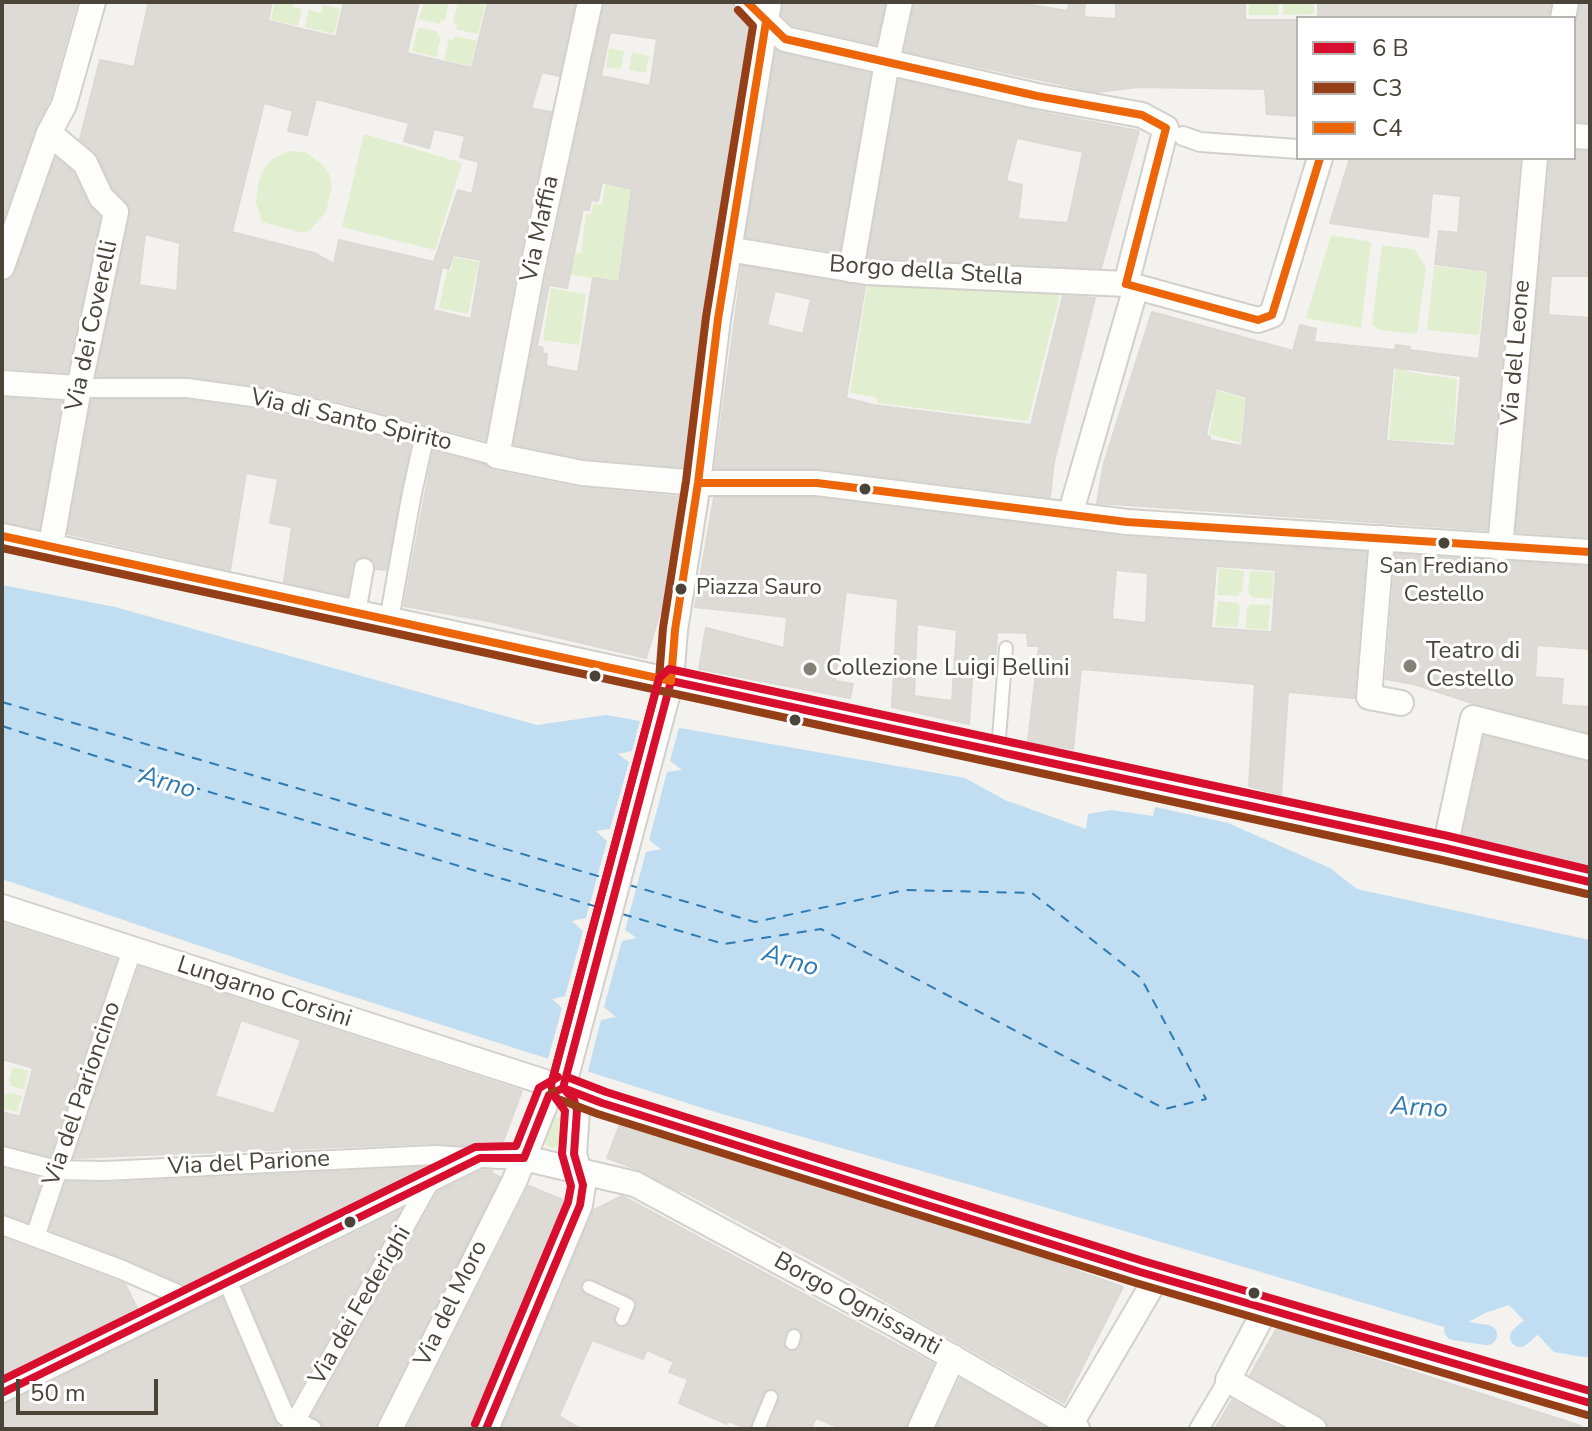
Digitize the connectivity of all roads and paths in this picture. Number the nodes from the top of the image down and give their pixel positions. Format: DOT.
graph roads {
  1 [pos="93,2"];
  2 [pos="590,2"];
  3 [pos="747,2"];
  4 [pos="900,2"];
  5 [pos="768,12"];
  6 [pos="887,62"];
  7 [pos="49,133"];
  8 [pos="1183,136"];
  9 [pos="1296,149"];
  10 [pos="1319,160"];
  11 [pos="1535,160"];
  12 [pos="728,249"];
  13 [pos="2,267"];
  14 [pos="851,270"];
  15 [pos="1131,285"];
  16 [pos="2,383"];
  17 [pos="79,388"];
  18 [pos="424,438"];
  19 [pos="497,456"];
  20 [pos="698,483"];
  21 [pos="1070,515"];
  22 [pos="2,536"];
  23 [pos="1382,538"];
  24 [pos="51,545"];
  25 [pos="1500,548"];
  26 [pos="1590,552"];
  27 [pos="364,568"];
  28 [pos="356,613"];
  29 [pos="389,620"];
  30 [pos="1006,648"];
  31 [pos="668,692"];
  32 [pos="1401,703"];
  33 [pos="1590,748"];
  34 [pos="998,751"];
  35 [pos="1445,848"];
  36 [pos="1590,882"];
  37 [pos="2,907"];
  38 [pos="132,950"];
  39 [pos="565,1079"];
  40 [pos="2,1156"];
  41 [pos="488,1159"];
  42 [pos="520,1169"];
  43 [pos="57,1170"];
  44 [pos="579,1170"];
  45 [pos="429,1183"];
  46 [pos="2,1225"];
  47 [pos="35,1237"];
  48 [pos="1157,1277"];
  49 [pos="228,1282"];
  50 [pos="589,1287"];
  51 [pos="191,1300"];
  52 [pos="1265,1310"];
  53 [pos="622,1319"];
  54 [pos="953,1357"];
  55 [pos="1493,1377"];
  56 [pos="1228,1380"];
  57 [pos="2,1393"];
  58 [pos="771,1397"];
  59 [pos="1590,1403"];
  60 [pos="1590,1416"];
  61 [pos="300,1426"];
  62 [pos="1074,1427"];
  63 [pos="390,1429"];
  64 [pos="486,1429"];
  65 [pos="758,1429"];
  66 [pos="920,1429"];
  67 [pos="1199,1429"];
  68 [pos="1314,1429"];
  1 -- 7 [label="street"];
  2 -- 19 [label="street, Via Maffia"];
  3 -- 5 [label="street"];
  4 -- 6 [label="street"];
  5 -- 6 [label="street"];
  5 -- 12 [label="street"];
  6 -- 14 [label="street"];
  6 -- 15 [label="street"];
  7 -- 13 [label="street"];
  7 -- 17 [label="street, Via dei Coverelli"];
  8 -- 9 [label="street"];
  10 -- 15 [label="street, Borgo della Stella"];
  11 -- 25 [label="street, Via del Leone"];
  12 -- 14 [label="street, Borgo della Stella"];
  12 -- 20 [label="street"];
  14 -- 15 [label="street, Borgo della Stella"];
  15 -- 21 [label="street"];
  16 -- 17 [label="street, Via di Santo Spirito"];
  17 -- 18 [label="street, Via di Santo Spirito"];
  17 -- 24 [label="street, Via dei Coverelli"];
  18 -- 19 [label="street, Via di Santo Spirito"];
  18 -- 29 [label="street"];
  19 -- 20 [label="street, Via di Santo Spirito"];
  20 -- 21 [label="street, Via di Santo Spirito"];
  20 -- 31 [label="street"];
  21 -- 23 [label="street, Via di Santo Spirito"];
  22 -- 24 [label="street"];
  23 -- 25 [label="street, Via di Santo Spirito"];
  23 -- 32 [label="street"];
  24 -- 28 [label="street"];
  25 -- 26 [label="street, Via di Santo Spirito"];
  27 -- 28 [label="street"];
  28 -- 29 [label="street"];
  29 -- 31 [label="street"];
  30 -- 34 [label="lane"];
  31 -- 34 [label="street"];
  31 -- 39 [label="street"];
  33 -- 35 [label="street"];
  34 -- 35 [label="street"];
  35 -- 36 [label="street"];
  37 -- 38 [label="street, Lungarno Corsini"];
  38 -- 39 [label="street, Lungarno Corsini"];
  38 -- 43 [label="street, Via del Parioncino"];
  39 -- 42 [label="street, Via del Moro"];
  39 -- 44 [label="street"];
  39 -- 48 [label="street, Lungarno Corsini"];
  40 -- 43 [label="street, Via del Parione"];
  41 -- 42 [label="street, Via del Parione"];
  41 -- 43 [label="street, Via del Parione"];
  41 -- 45 [label="street"];
  42 -- 44 [label="street, Borgo Ognissanti"];
  42 -- 63 [label="street, Via del Moro"];
  43 -- 47 [label="street, Via del Parioncino"];
  44 -- 54 [label="street, Borgo Ognissanti"];
  44 -- 64 [label="street"];
  45 -- 49 [label="street"];
  45 -- 61 [label="street, Via dei Federighi"];
  46 -- 47 [label="street"];
  47 -- 51 [label="street"];
  48 -- 52 [label="street, Lungarno Corsini"];
  48 -- 62 [label="street"];
  49 -- 51 [label="street"];
  49 -- 61 [label="street"];
  50 -- 53 [label="lane"];
  51 -- 57 [label="street"];
  52 -- 55 [label="street, Lungarno Corsini"];
  52 -- 56 [label="street"];
  54 -- 62 [label="street, Borgo Ognissanti"];
  54 -- 66 [label="street"];
  55 -- 59 [label="street"];
  55 -- 60 [label="street"];
  56 -- 67 [label="street"];
  56 -- 68 [label="street"];
  58 -- 65 [label="lane"];
}
